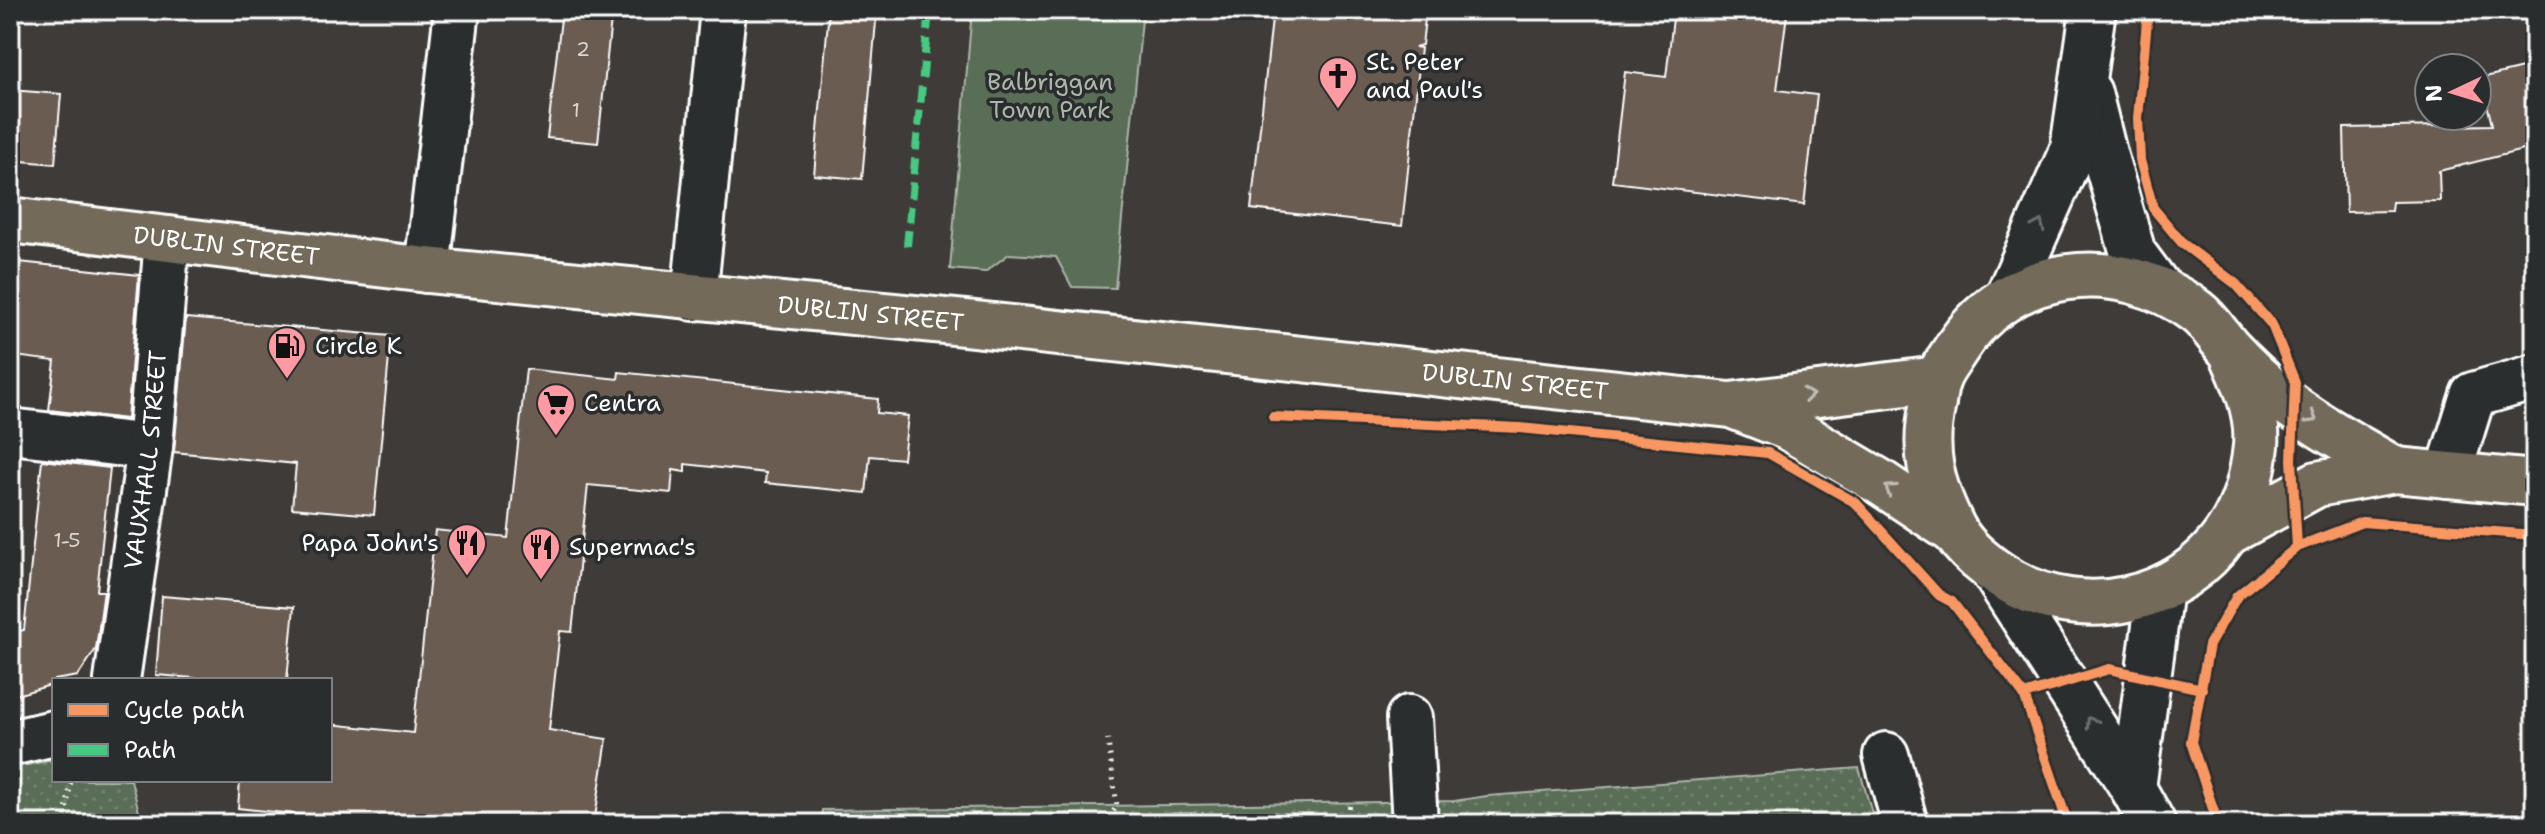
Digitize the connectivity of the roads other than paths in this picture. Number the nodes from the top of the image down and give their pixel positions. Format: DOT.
graph roads {
  1 [pos="457,10"];
  2 [pos="723,10"];
  3 [pos="2093,10"];
  4 [pos="2085,75"];
  5 [pos="10,220"];
  6 [pos="167,239"];
  7 [pos="427,270"];
  8 [pos="2159,288"];
  9 [pos="2008,296"];
  10 [pos="694,298"];
  11 [pos="2231,351"];
  12 [pos="2535,377"];
  13 [pos="1938,379"];
  14 [pos="1730,405"];
  15 [pos="10,431"];
  16 [pos="150,447"];
  17 [pos="2395,470"];
  18 [pos="2448,475"];
  19 [pos="2535,483"];
  20 [pos="1955,532"];
  21 [pos="2227,533"];
  22 [pos="1993,571"];
  23 [pos="2160,589"];
  24 [pos="117,678"];
  25 [pos="1409,718"];
  26 [pos="52,733"];
  27 [pos="10,743"];
  28 [pos="1886,755"];
  29 [pos="2143,806"];
  30 [pos="1895,818"];
  31 [pos="1415,824"];
  1 -- 7 [label="street"];
  2 -- 10 [label="street"];
  3 -- 4 [label="street"];
  4 -- 8 [label="street"];
  9 -- 4 [label="street, one-way"];
  5 -- 6 [label="main road, DUBLIN STREET"];
  6 -- 7 [label="main road, DUBLIN STREET"];
  6 -- 16 [label="street, VAUXHALL STREET"];
  7 -- 10 [label="main road, DUBLIN STREET"];
  8 -- 9 [label="main road"];
  8 -- 11 [label="main road"];
  9 -- 13 [label="main road"];
  10 -- 14 [label="main road, DUBLIN STREET"];
  11 -- 17 [label="main road, one-way"];
  11 -- 21 [label="main road"];
  12 -- 18 [label="street"];
  14 -- 13 [label="main road, DUBLIN STREET, one-way"];
  13 -- 20 [label="main road"];
  20 -- 14 [label="main road, DUBLIN STREET, one-way"];
  15 -- 16 [label="street"];
  16 -- 24 [label="street, VAUXHALL STREET"];
  17 -- 18 [label="main road"];
  17 -- 21 [label="main road"];
  18 -- 19 [label="main road"];
  20 -- 22 [label="main road"];
  21 -- 23 [label="main road"];
  22 -- 23 [label="main road"];
  29 -- 22 [label="street, one-way"];
  23 -- 29 [label="street"];
  25 -- 31 [label="street"];
  26 -- 27 [label="street"];
  28 -- 30 [label="street"];
}
